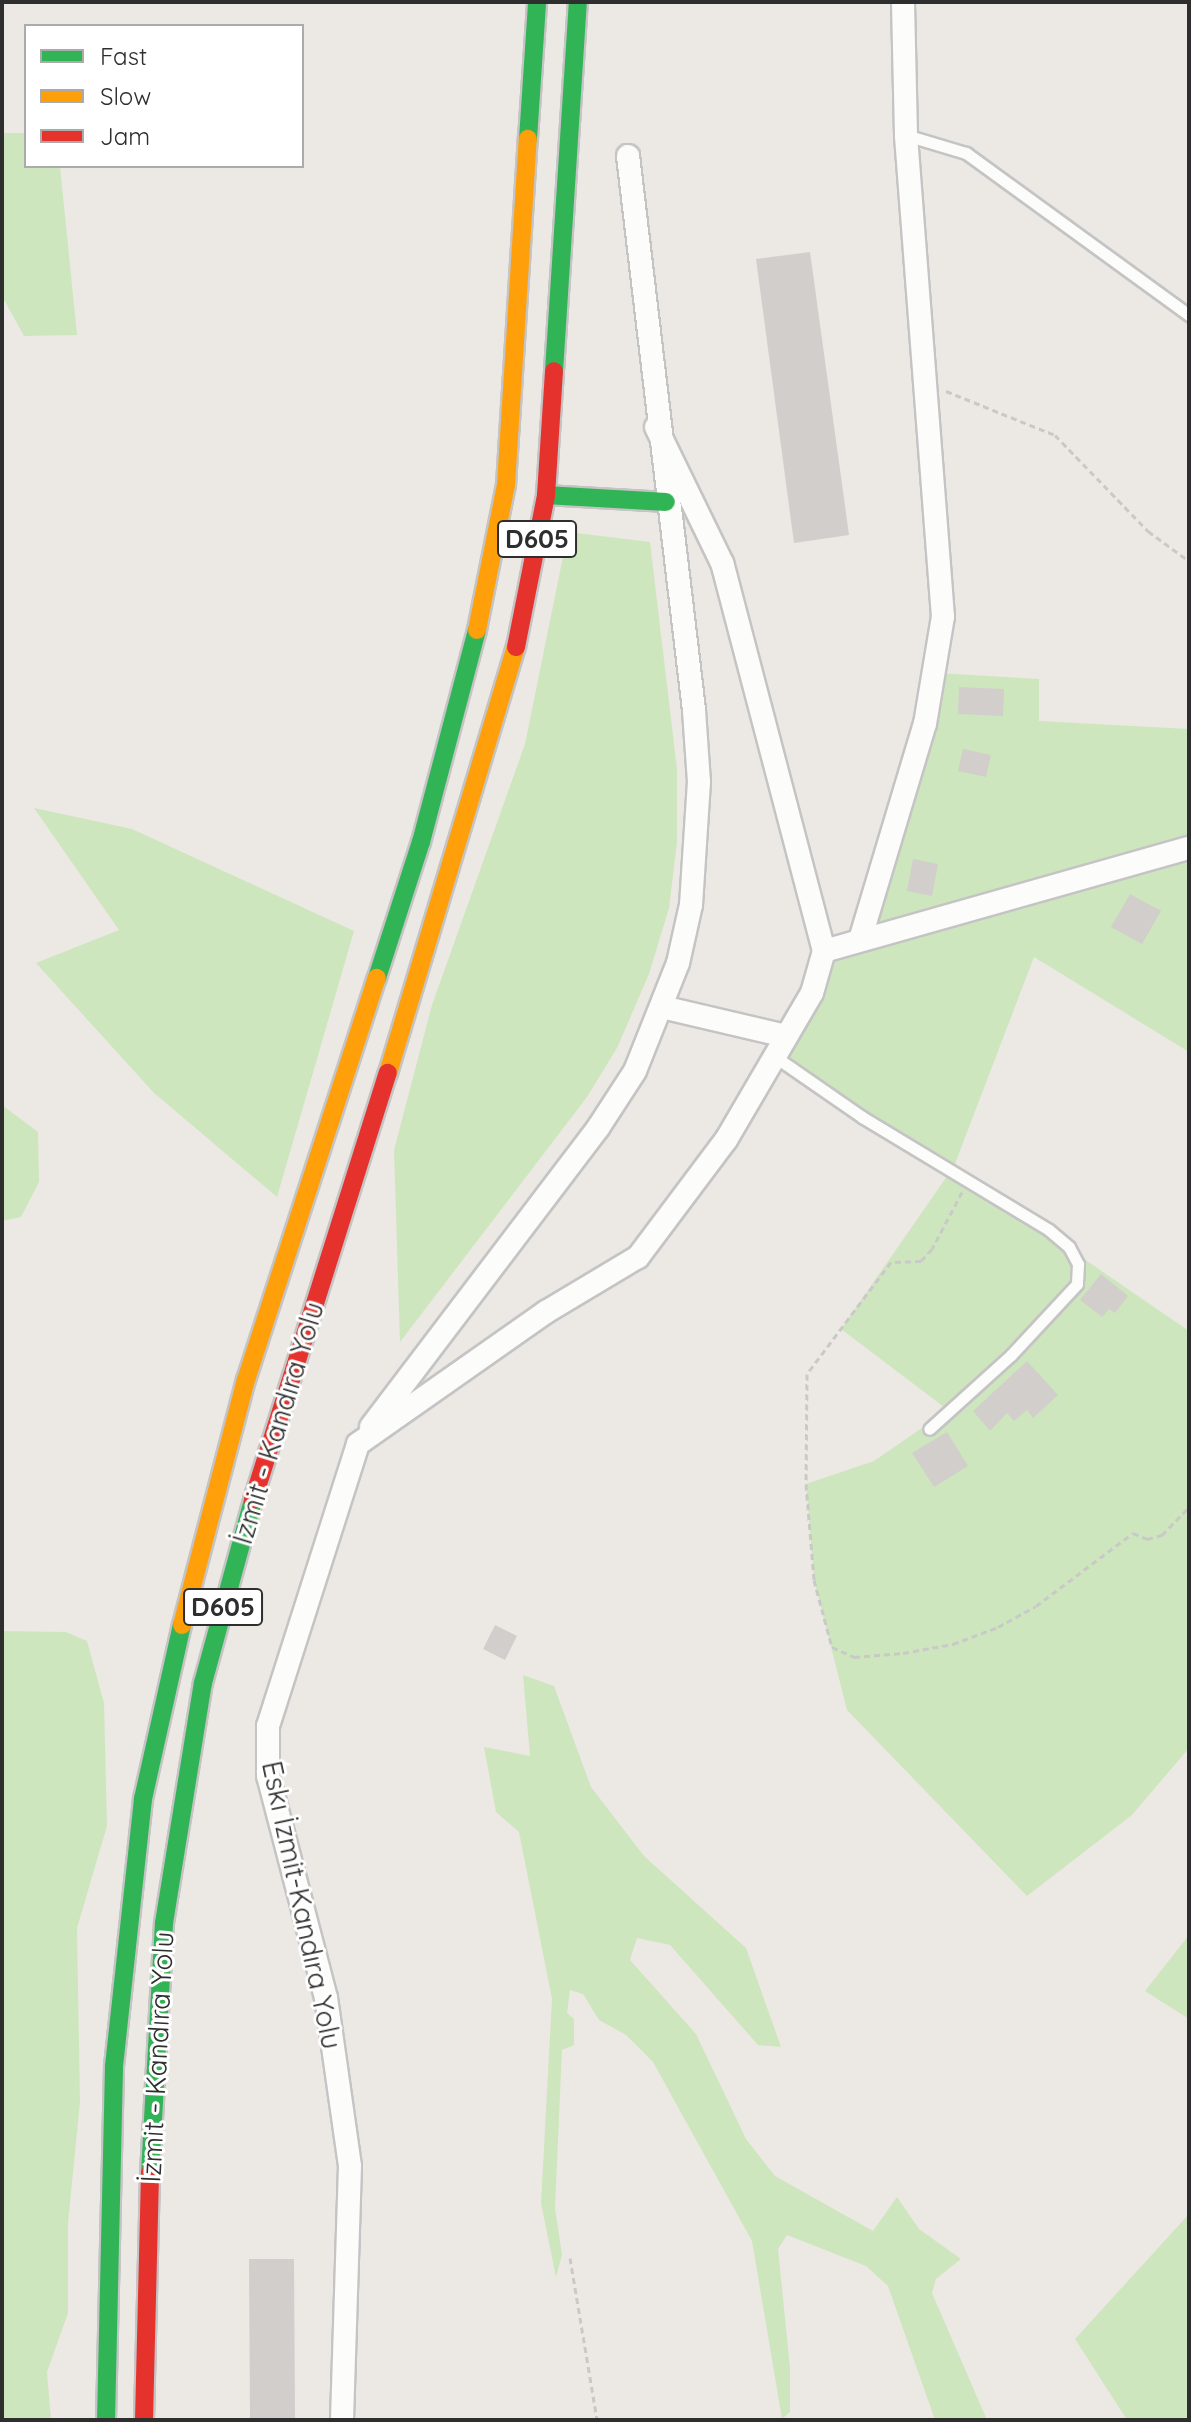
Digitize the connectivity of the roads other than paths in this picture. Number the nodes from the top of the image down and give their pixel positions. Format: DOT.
graph roads {
  1 [pos="537,2"];
  2 [pos="578,2"];
  3 [pos="903,2"];
  4 [pos="906,135"];
  5 [pos="628,156"];
  6 [pos="1189,315"];
  7 [pos="656,427"];
  8 [pos="546,495"];
  9 [pos="666,502"];
  10 [pos="1189,848"];
  11 [pos="860,940"];
  12 [pos="824,951"];
  13 [pos="662,1007"];
  14 [pos="786,1036"];
  15 [pos="774,1056"];
  16 [pos="929,1429"];
  17 [pos="358,1444"];
  18 [pos="106,2420"];
  19 [pos="144,2420"];
  20 [pos="342,2420"];
  1 -- 18 [label="highway"];
  2 -- 8 [label="highway, D605"];
  3 -- 4 [label="street"];
  4 -- 6 [label="lane"];
  4 -- 11 [label="street"];
  5 -- 7 [label="street"];
  7 -- 9 [label="street"];
  7 -- 12 [label="street"];
  8 -- 9 [label="highway"];
  8 -- 19 [label="highway, İzmit - Kandıra Yolu / D605"];
  9 -- 13 [label="street"];
  10 -- 11 [label="street"];
  11 -- 12 [label="street"];
  12 -- 14 [label="street"];
  13 -- 14 [label="street"];
  13 -- 17 [label="street"];
  14 -- 15 [label="street"];
  15 -- 16 [label="lane"];
  15 -- 17 [label="street"];
  17 -- 20 [label="street, Eskı İzmit-Kandıra Yolu"];
}
